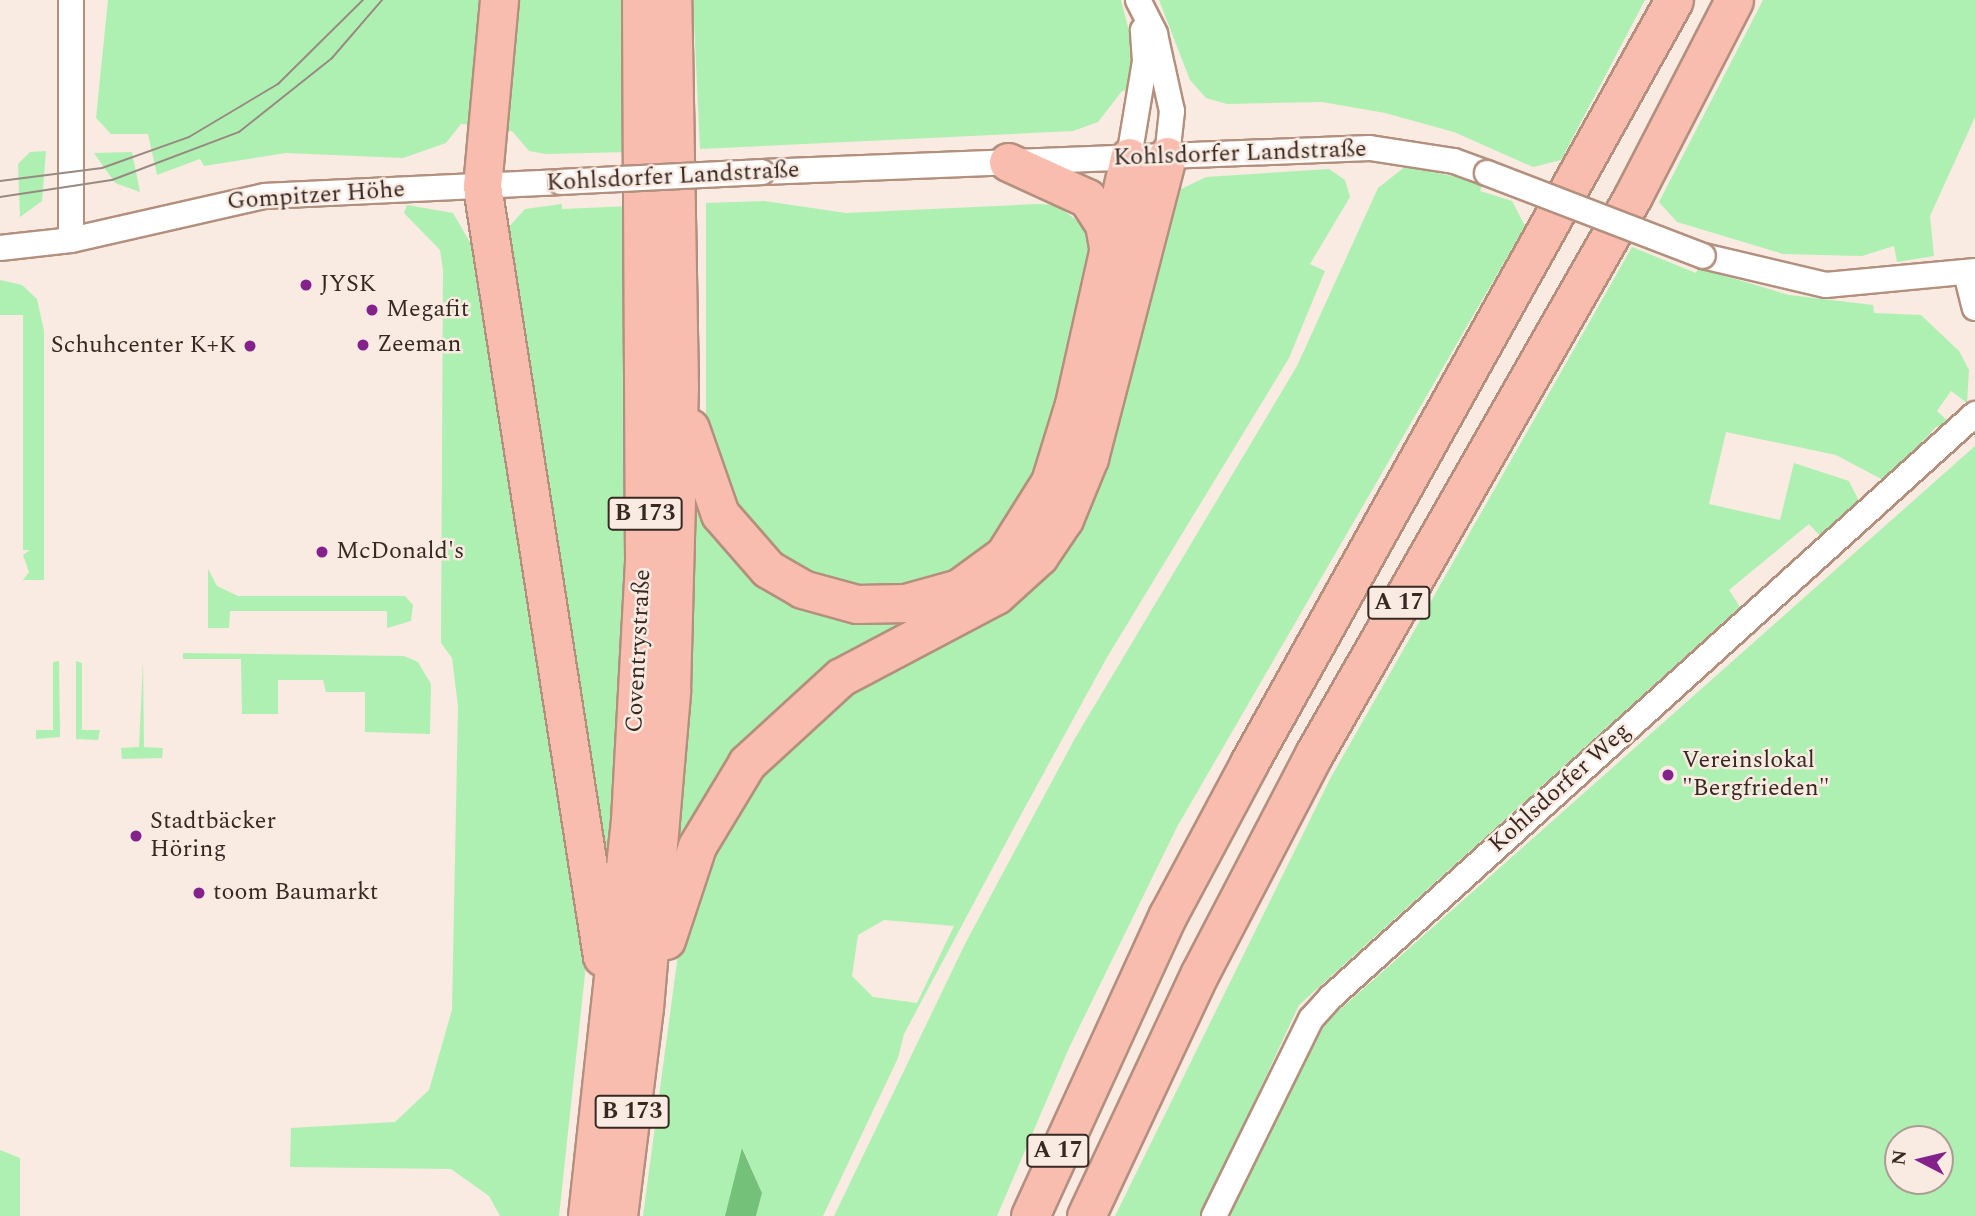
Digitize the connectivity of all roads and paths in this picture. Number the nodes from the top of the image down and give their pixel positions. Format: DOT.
graph roads {
  1 [pos="71,0"];
  2 [pos="499,0"];
  3 [pos="642,0"];
  4 [pos="672,0"];
  5 [pos="1138,0"];
  6 [pos="1674,0"];
  7 [pos="1734,0"];
  8 [pos="1167,156"];
  9 [pos="1129,158"];
  10 [pos="1008,162"];
  11 [pos="482,186"];
  12 [pos="71,240"];
  13 [pos="0,248"];
  14 [pos="1109,252"];
  15 [pos="1971,272"];
  16 [pos="1975,308"];
  17 [pos="679,387"];
  18 [pos="1975,414"];
  19 [pos="644,1007"];
  20 [pos="611,1027"];
  21 [pos="587,1216"];
  22 [pos="618,1216"];
  23 [pos="1030,1216"];
  24 [pos="1086,1216"];
  25 [pos="1214,1216"];
  1 -- 12 [label="street"];
  2 -- 11 [label="highway"];
  3 -- 20 [label="highway, Coventrystraße / B 173"];
  4 -- 17 [label="highway, B 173"];
  5 -- 8 [label="street"];
  5 -- 9 [label="street"];
  6 -- 23 [label="highway, A 17"];
  7 -- 24 [label="highway, A 17"];
  8 -- 9 [label="street, Kohlsdorfer Landstraße"];
  8 -- 15 [label="street, Kohlsdorfer Landstraße, bridge"];
  8 -- 19 [label="highway"];
  9 -- 10 [label="street, Kohlsdorfer Landstraße"];
  9 -- 14 [label="highway"];
  10 -- 11 [label="street, Kohlsdorfer Landstraße, bridge"];
  10 -- 14 [label="highway"];
  11 -- 12 [label="street, Gompitzer Höhe"];
  11 -- 20 [label="highway"];
  12 -- 13 [label="street, Gompitzer Höhe"];
  14 -- 17 [label="highway"];
  15 -- 16 [label="street"];
  17 -- 19 [label="highway, B 173"];
  18 -- 25 [label="street, Kohlsdorfer Weg"];
  19 -- 22 [label="highway, B 173"];
  20 -- 21 [label="highway, Coventrystraße / B 173"];
}
